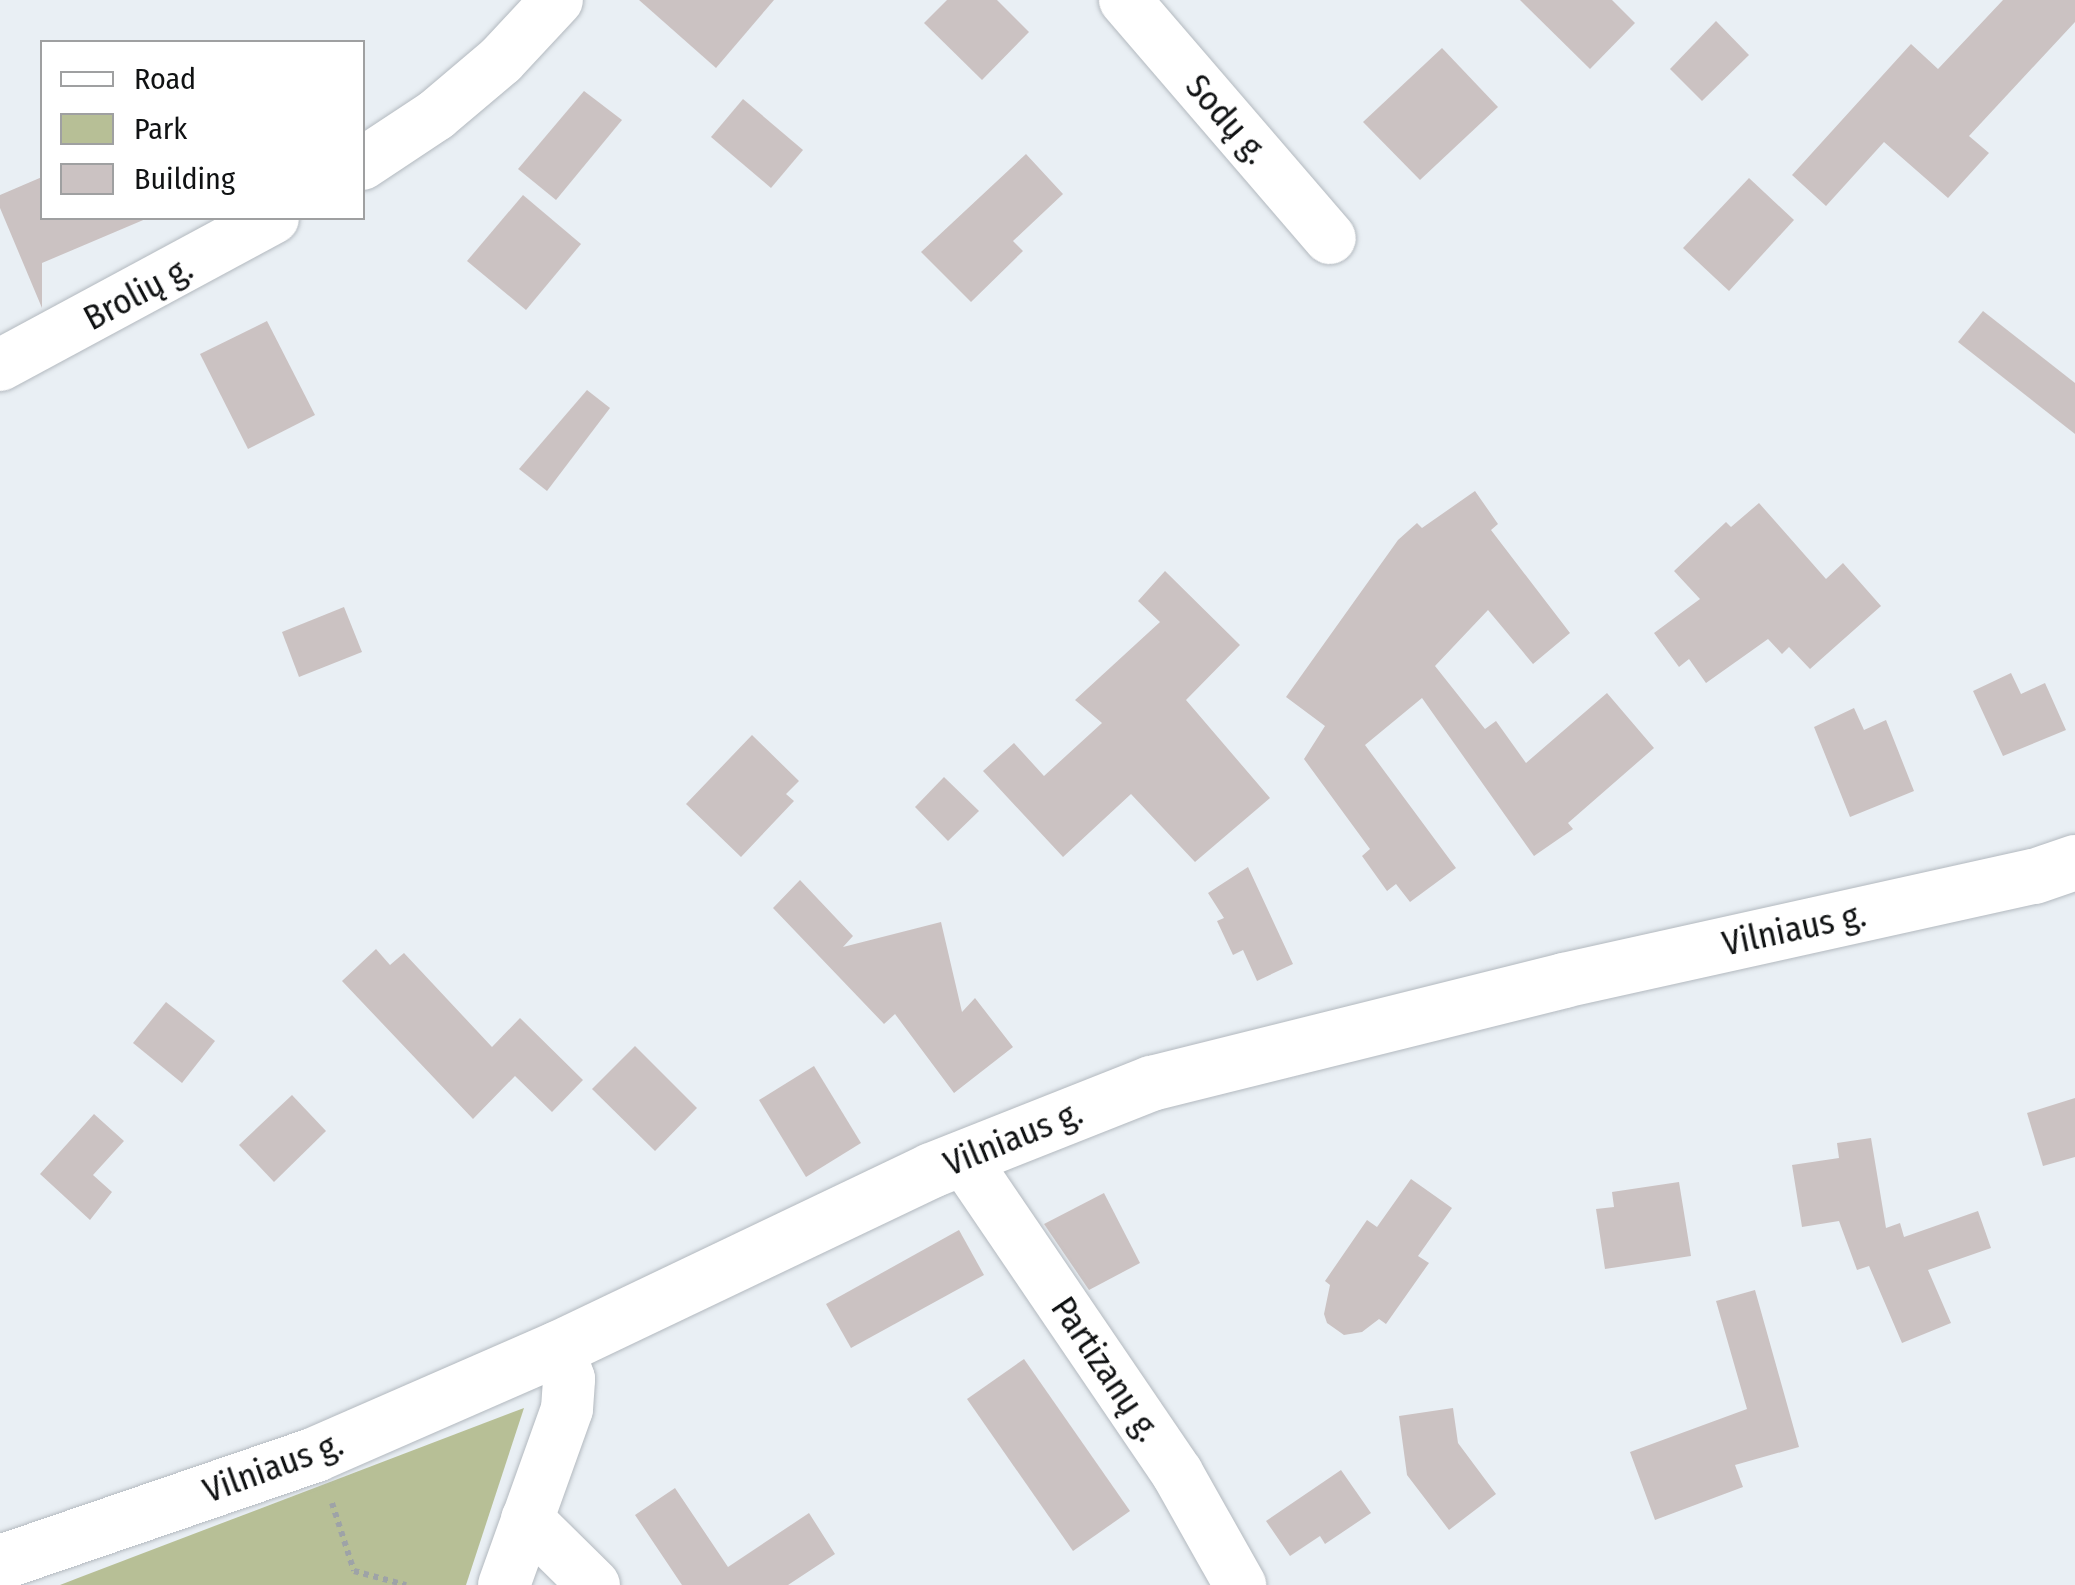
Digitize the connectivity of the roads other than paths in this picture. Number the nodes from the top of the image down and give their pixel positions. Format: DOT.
graph roads {
  1 [pos="556,0"];
  2 [pos="1125,0"];
  3 [pos="365,162"];
  4 [pos="270,220"];
  5 [pos="1330,238"];
  6 [pos="0,365"];
  7 [pos="2075,862"];
  8 [pos="962,1158"];
  9 [pos="558,1348"];
  10 [pos="527,1519"];
  11 [pos="0,1562"];
  12 [pos="504,1585"];
  13 [pos="594,1585"];
  14 [pos="1240,1585"];
  1 -- 3 [label="street"];
  2 -- 5 [label="street, Sodų g."];
  4 -- 6 [label="street, Brolių g."];
  7 -- 8 [label="main road, Vilniaus g."];
  8 -- 9 [label="main road, Vilniaus g."];
  8 -- 14 [label="street, Partizanų g."];
  9 -- 10 [label="street"];
  9 -- 11 [label="main road, Vilniaus g."];
  10 -- 12 [label="street"];
  10 -- 13 [label="street"];
}
